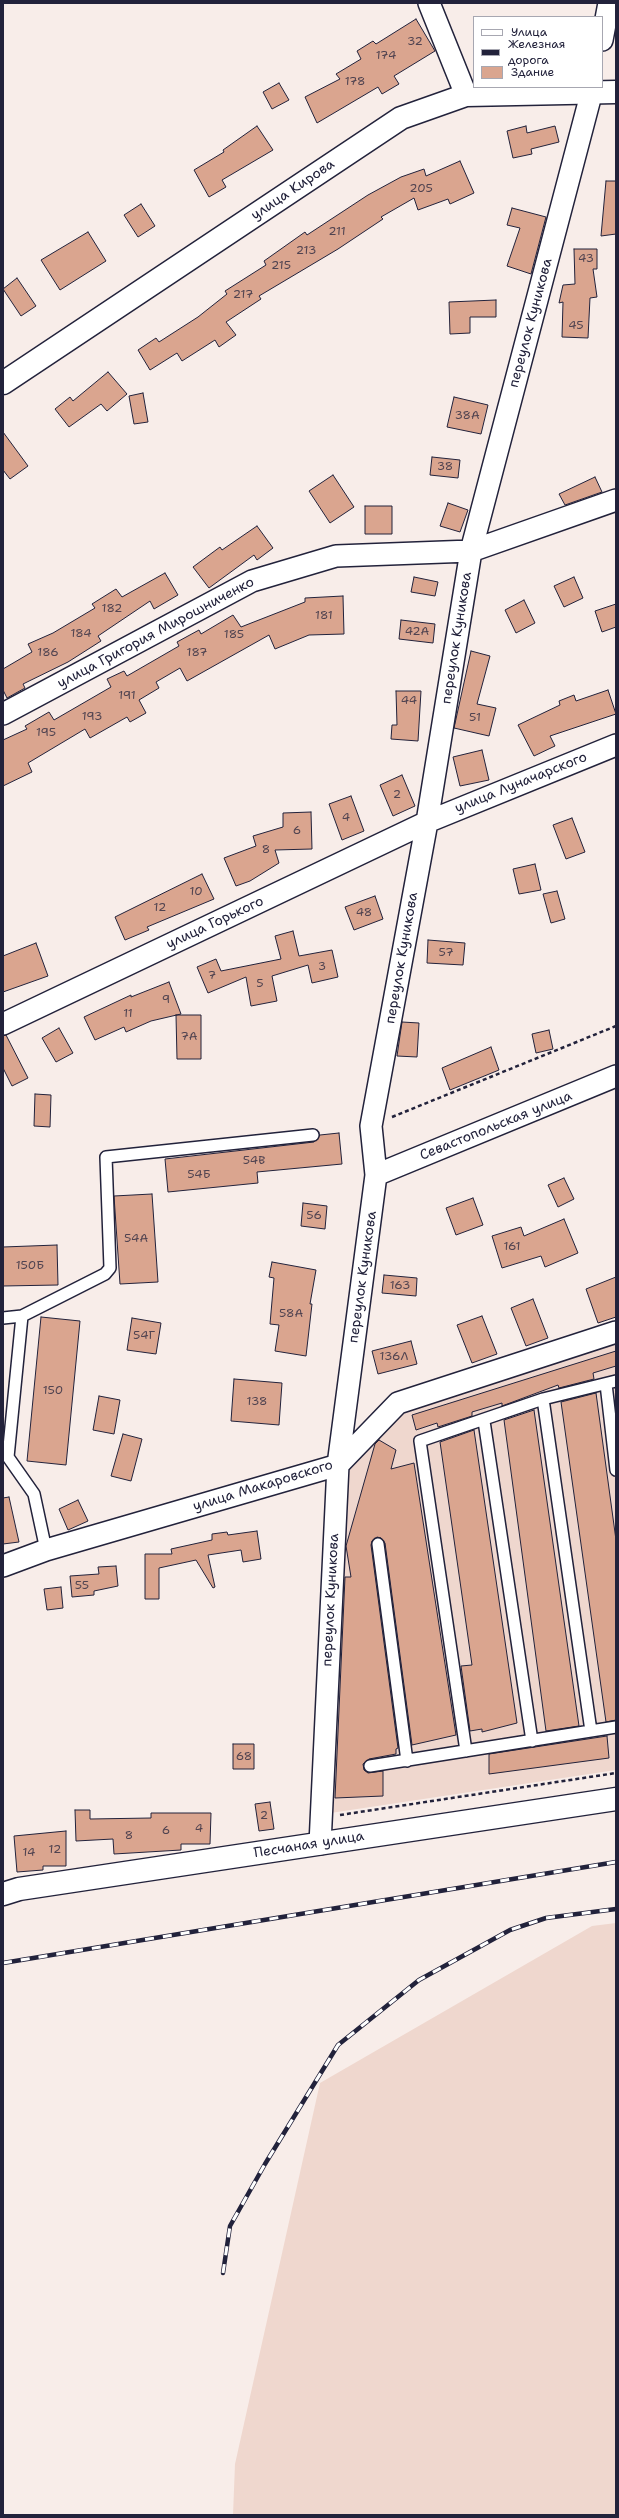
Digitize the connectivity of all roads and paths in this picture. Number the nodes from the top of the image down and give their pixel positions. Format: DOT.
graph roads {
  1 [pos="429,3"];
  2 [pos="609,3"];
  3 [pos="603,35"];
  4 [pos="592,91"];
  5 [pos="616,92"];
  6 [pos="466,95"];
  7 [pos="3,383"];
  8 [pos="616,500"];
  9 [pos="471,551"];
  10 [pos="3,714"];
  11 [pos="616,745"];
  12 [pos="427,822"];
  13 [pos="3,1024"];
  14 [pos="616,1026"];
  15 [pos="616,1076"];
  16 [pos="371,1126"];
  17 [pos="313,1135"];
  18 [pos="376,1175"];
  19 [pos="22,1316"];
  20 [pos="3,1318"];
  21 [pos="616,1332"];
  22 [pos="611,1382"];
  23 [pos="543,1399"];
  24 [pos="484,1421"];
  25 [pos="338,1465"];
  26 [pos="616,1470"];
  27 [pos="378,1544"];
  28 [pos="46,1550"];
  29 [pos="3,1566"];
  30 [pos="616,1727"];
  31 [pos="590,1731"];
  32 [pos="532,1740"];
  33 [pos="466,1751"];
  34 [pos="407,1761"];
  35 [pos="370,1766"];
  36 [pos="616,1773"];
  37 [pos="616,1799"];
  38 [pos="321,1818"];
  39 [pos="320,1844"];
  40 [pos="3,1894"];
  1 -- 6 [label="street"];
  2 -- 3 [label="street"];
  4 -- 5 [label="street, улица Кирова"];
  4 -- 6 [label="street, улица Кирова"];
  4 -- 9 [label="street, переулок Куникова"];
  6 -- 7 [label="street, улица Кирова"];
  8 -- 9 [label="street, улица Григория Мирошниченко"];
  9 -- 10 [label="street, улица Григория Мирошниченко"];
  9 -- 12 [label="street, переулок Куникова"];
  11 -- 12 [label="street, улица Луначарского"];
  12 -- 13 [label="street, улица Горького"];
  12 -- 16 [label="street, переулок Куникова"];
  14 -- 16 [label="path"];
  15 -- 18 [label="street, Севастопольская улица"];
  16 -- 18 [label="street, переулок Куникова"];
  17 -- 19 [label="lane"];
  18 -- 25 [label="street, переулок Куникова"];
  19 -- 20 [label="lane"];
  19 -- 28 [label="lane"];
  21 -- 25 [label="street, улица Макаровского"];
  22 -- 23 [label="lane"];
  22 -- 26 [label="lane"];
  23 -- 24 [label="lane"];
  23 -- 31 [label="lane"];
  24 -- 32 [label="lane"];
  24 -- 33 [label="lane"];
  25 -- 28 [label="street, улица Макаровского"];
  25 -- 38 [label="street, переулок Куникова"];
  27 -- 34 [label="lane"];
  28 -- 29 [label="street, улица Макаровского"];
  30 -- 31 [label="lane"];
  31 -- 32 [label="lane"];
  32 -- 33 [label="lane"];
  33 -- 34 [label="lane"];
  34 -- 35 [label="lane"];
  36 -- 38 [label="path"];
  37 -- 39 [label="street, Песчаная улица"];
  38 -- 39 [label="street, переулок Куникова"];
  39 -- 40 [label="street, Песчаная улица"];
}
